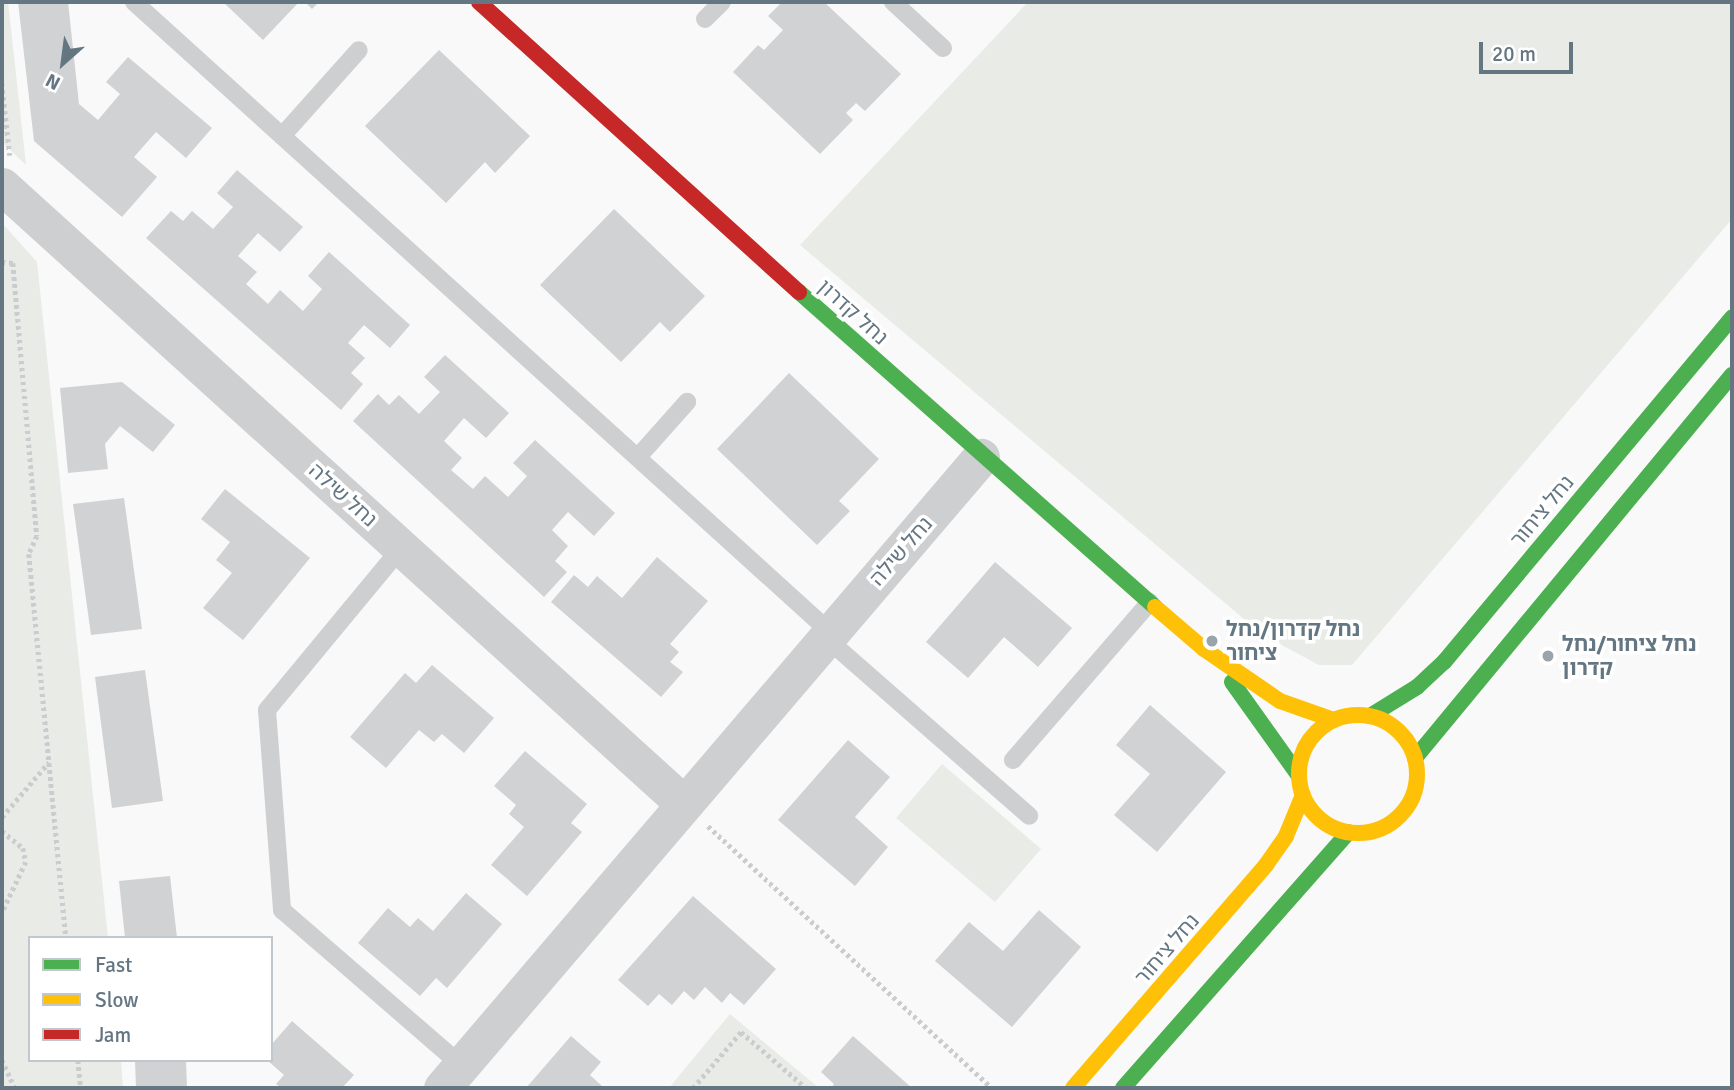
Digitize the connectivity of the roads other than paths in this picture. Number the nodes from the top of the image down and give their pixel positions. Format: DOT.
graph roads {
  1 [pos="134,2"];
  2 [pos="479,2"];
  3 [pos="722,2"];
  4 [pos="894,2"];
  5 [pos="705,19"];
  6 [pos="943,48"];
  7 [pos="359,50"];
  8 [pos="282,136"];
  9 [pos="3,187"];
  10 [pos="1732,317"];
  11 [pos="1732,375"];
  12 [pos="687,402"];
  13 [pos="638,457"];
  14 [pos="981,457"];
  15 [pos="401,548"];
  16 [pos="1150,602"];
  17 [pos="829,635"];
  18 [pos="1204,649"];
  19 [pos="1370,716"];
  20 [pos="1334,720"];
  21 [pos="1415,758"];
  22 [pos="1013,760"];
  23 [pos="1299,776"];
  24 [pos="1303,795"];
  25 [pos="684,804"];
  26 [pos="1029,816"];
  27 [pos="1349,832"];
  28 [pos="452,1077"];
  29 [pos="1073,1088"];
  30 [pos="1123,1088"];
  1 -- 8 [label="lane"];
  2 -- 14 [label="street, נחל קדרון"];
  3 -- 5 [label="lane"];
  4 -- 6 [label="lane"];
  7 -- 8 [label="lane"];
  8 -- 13 [label="lane"];
  9 -- 15 [label="street, נחל שילה"];
  10 -- 19 [label="street, נחל ציחור"];
  11 -- 21 [label="street"];
  12 -- 13 [label="lane"];
  13 -- 17 [label="lane"];
  14 -- 16 [label="street, נחל קדרון"];
  14 -- 17 [label="street, נחל שילה"];
  15 -- 25 [label="street, נחל שילה"];
  15 -- 28 [label="lane"];
  16 -- 18 [label="street, נחל קדרון"];
  16 -- 22 [label="lane"];
  17 -- 25 [label="street, נחל שילה"];
  17 -- 26 [label="lane"];
  18 -- 20 [label="street, נחל קדרון"];
  18 -- 23 [label="street, נחל קדרון"];
  19 -- 20 [label="street"];
  19 -- 21 [label="street"];
  20 -- 23 [label="street"];
  21 -- 27 [label="street"];
  23 -- 24 [label="street"];
  24 -- 27 [label="street"];
  24 -- 29 [label="street, נחל ציחור"];
  25 -- 28 [label="street, נחל שילה"];
  27 -- 30 [label="street"];
}
